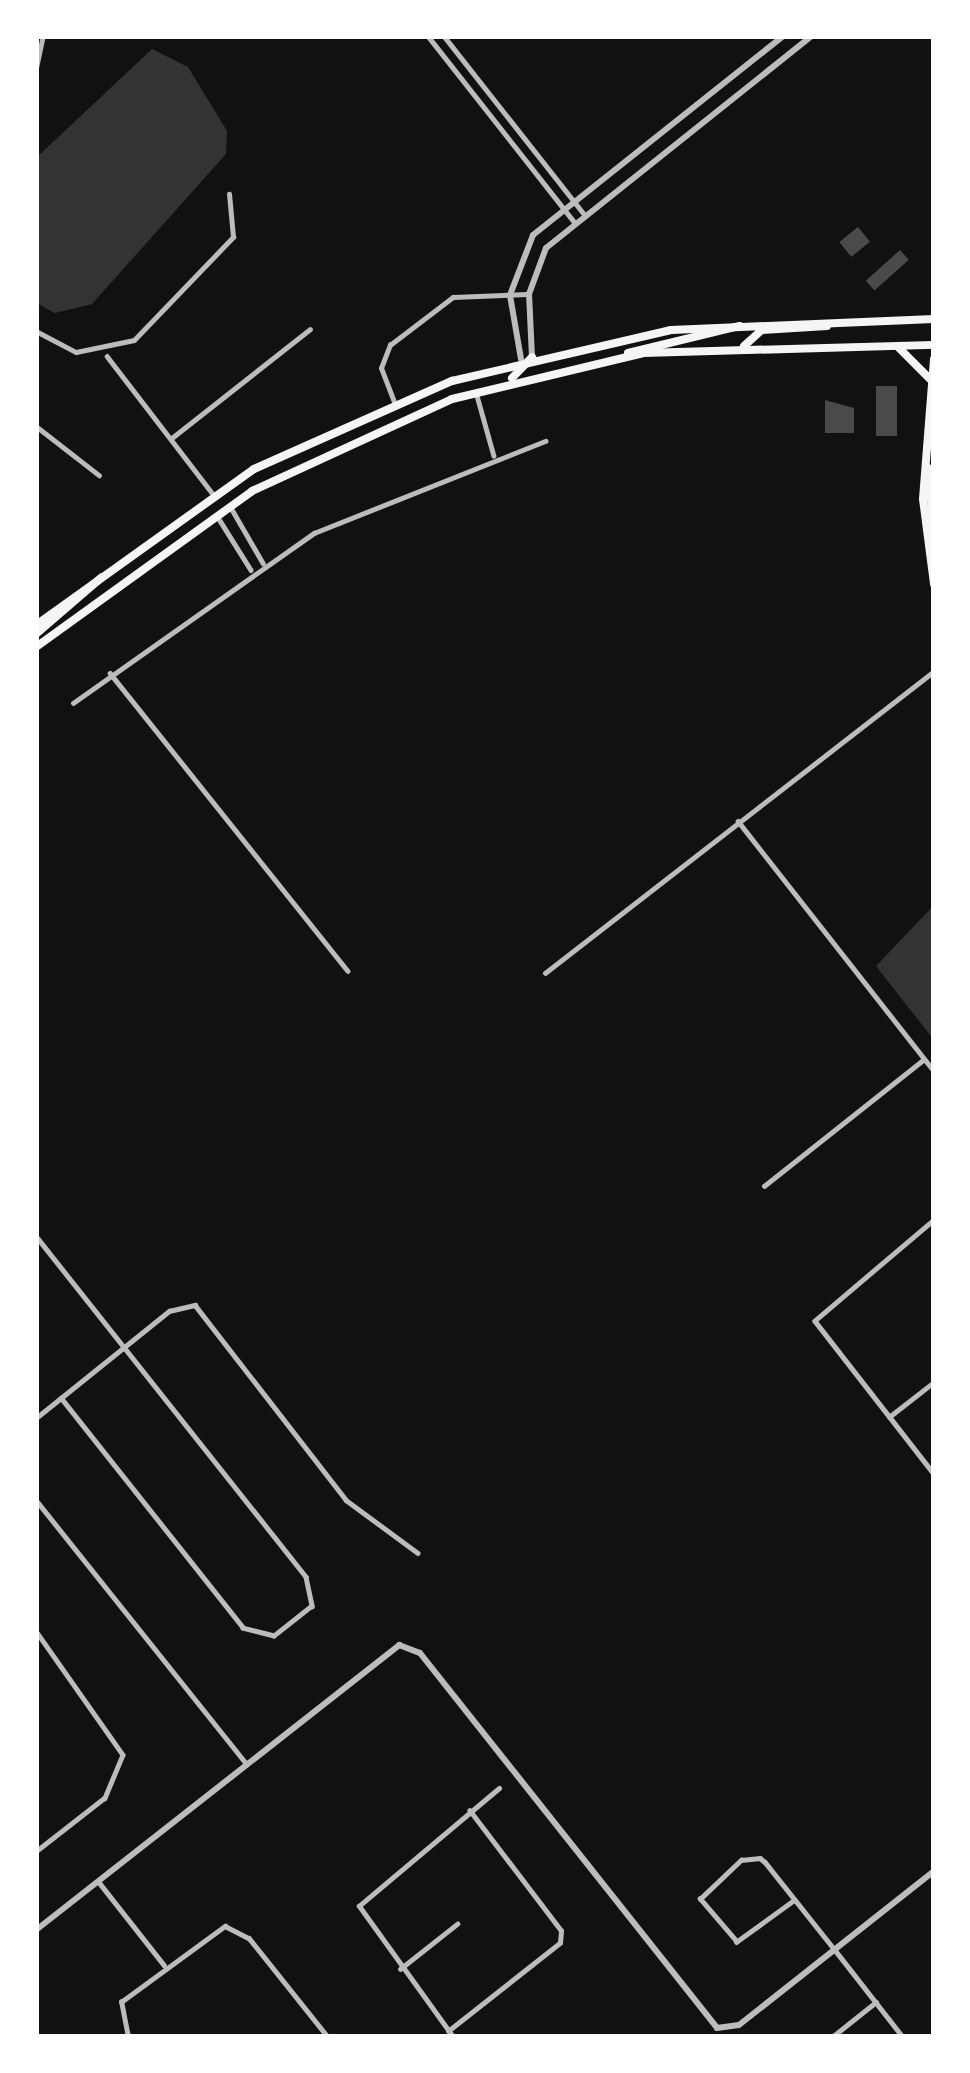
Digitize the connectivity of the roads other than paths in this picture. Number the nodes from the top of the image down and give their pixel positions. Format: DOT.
graph roads {
  1 [pos="43,36"];
  2 [pos="428,36"];
  3 [pos="444,36"];
  4 [pos="783,36"];
  5 [pos="812,36"];
  6 [pos="36,68"];
  7 [pos="229,194"];
  8 [pos="574,201"];
  9 [pos="564,209"];
  10 [pos="585,215"];
  11 [pos="575,223"];
  12 [pos="529,294"];
  13 [pos="509,295"];
  14 [pos="934,320"];
  15 [pos="840,323"];
  16 [pos="742,324"];
  17 [pos="310,329"];
  18 [pos="36,331"];
  19 [pos="934,345"];
  20 [pos="743,346"];
  21 [pos="899,347"];
  22 [pos="105,353"];
  23 [pos="622,357"];
  24 [pos="527,358"];
  25 [pos="934,359"];
  26 [pos="931,384"];
  27 [pos="500,385"];
  28 [pos="476,392"];
  29 [pos="394,402"];
  30 [pos="36,426"];
  31 [pos="171,438"];
  32 [pos="545,441"];
  33 [pos="495,457"];
  34 [pos="925,461"];
  35 [pos="99,475"];
  36 [pos="213,494"];
  37 [pos="230,505"];
  38 [pos="216,514"];
  39 [pos="934,533"];
  40 [pos="250,539"];
  41 [pos="237,547"];
  42 [pos="262,563"];
  43 [pos="110,566"];
  44 [pos="252,570"];
  45 [pos="934,583"];
  46 [pos="36,625"];
  47 [pos="36,634"];
  48 [pos="36,647"];
  49 [pos="934,671"];
  50 [pos="110,673"];
  51 [pos="73,703"];
  52 [pos="738,821"];
  53 [pos="348,971"];
  54 [pos="545,973"];
  55 [pos="924,1059"];
  56 [pos="934,1071"];
  57 [pos="764,1186"];
  58 [pos="934,1220"];
  59 [pos="36,1237"];
  60 [pos="125,1348"];
  61 [pos="934,1382"];
  62 [pos="61,1398"];
  63 [pos="889,1417"];
  64 [pos="36,1418"];
  65 [pos="934,1474"];
  66 [pos="36,1499"];
  67 [pos="418,1553"];
  68 [pos="36,1631"];
  69 [pos="45,1642"];
  70 [pos="36,1650"];
  71 [pos="247,1764"];
  72 [pos="499,1788"];
  73 [pos="470,1811"];
  74 [pos="36,1852"];
  75 [pos="934,1871"];
  76 [pos="98,1881"];
  77 [pos="795,1900"];
  78 [pos="457,1924"];
  79 [pos="36,1930"];
  80 [pos="835,1950"];
  81 [pos="164,1965"];
  82 [pos="400,1969"];
  83 [pos="876,2002"];
  84 [pos="451,2034"];
  85 [pos="128,2037"];
  86 [pos="328,2037"];
  87 [pos="832,2037"];
  88 [pos="903,2037"];
  1 -- 6 [label="street"];
  2 -- 9 [label="street"];
  3 -- 8 [label="street"];
  4 -- 8 [label="street"];
  5 -- 10 [label="street"];
  7 -- 22 [label="street"];
  8 -- 9 [label="street"];
  8 -- 10 [label="street"];
  9 -- 11 [label="street"];
  9 -- 13 [label="street"];
  10 -- 11 [label="street"];
  11 -- 12 [label="street"];
  12 -- 13 [label="street"];
  12 -- 24 [label="street"];
  13 -- 24 [label="street"];
  13 -- 29 [label="street"];
  14 -- 15 [label="main road"];
  15 -- 16 [label="main road"];
  15 -- 20 [label="main road"];
  16 -- 23 [label="main road"];
  16 -- 24 [label="main road"];
  17 -- 31 [label="street"];
  18 -- 22 [label="street"];
  19 -- 21 [label="main road"];
  20 -- 21 [label="main road"];
  20 -- 23 [label="main road"];
  21 -- 26 [label="main road"];
  22 -- 31 [label="street"];
  23 -- 27 [label="main road"];
  24 -- 27 [label="main road"];
  24 -- 29 [label="main road"];
  25 -- 26 [label="main road"];
  26 -- 34 [label="main road"];
  27 -- 28 [label="main road"];
  28 -- 33 [label="street"];
  28 -- 37 [label="main road"];
  29 -- 36 [label="main road"];
  30 -- 35 [label="street"];
  31 -- 36 [label="street"];
  32 -- 33 [label="street"];
  33 -- 42 [label="street"];
  34 -- 39 [label="main road"];
  34 -- 45 [label="main road"];
  36 -- 43 [label="main road"];
  37 -- 38 [label="main road"];
  37 -- 40 [label="street"];
  38 -- 41 [label="street"];
  38 -- 48 [label="main road"];
  40 -- 41 [label="street"];
  40 -- 42 [label="street"];
  41 -- 44 [label="street"];
  42 -- 44 [label="street"];
  43 -- 46 [label="main road"];
  43 -- 47 [label="main road"];
  44 -- 50 [label="street"];
  49 -- 52 [label="street"];
  50 -- 51 [label="street"];
  50 -- 53 [label="street"];
  52 -- 54 [label="street"];
  52 -- 55 [label="street"];
  55 -- 56 [label="street"];
  55 -- 57 [label="street"];
  58 -- 63 [label="street"];
  59 -- 60 [label="street"];
  60 -- 62 [label="street"];
  60 -- 62 [label="street"];
  60 -- 67 [label="street"];
  61 -- 63 [label="street"];
  62 -- 64 [label="street"];
  63 -- 65 [label="street"];
  66 -- 71 [label="street"];
  68 -- 69 [label="street"];
  69 -- 70 [label="street"];
  69 -- 74 [label="street"];
  71 -- 76 [label="street"];
  71 -- 80 [label="street"];
  72 -- 73 [label="street"];
  73 -- 82 [label="street"];
  73 -- 84 [label="street"];
  75 -- 80 [label="street"];
  76 -- 79 [label="street"];
  76 -- 81 [label="street"];
  77 -- 77 [label="street"];
  77 -- 80 [label="street"];
  78 -- 82 [label="street"];
  80 -- 83 [label="street"];
  81 -- 85 [label="street"];
  81 -- 86 [label="street"];
  82 -- 84 [label="street"];
  83 -- 87 [label="street"];
  83 -- 88 [label="street"];
}
